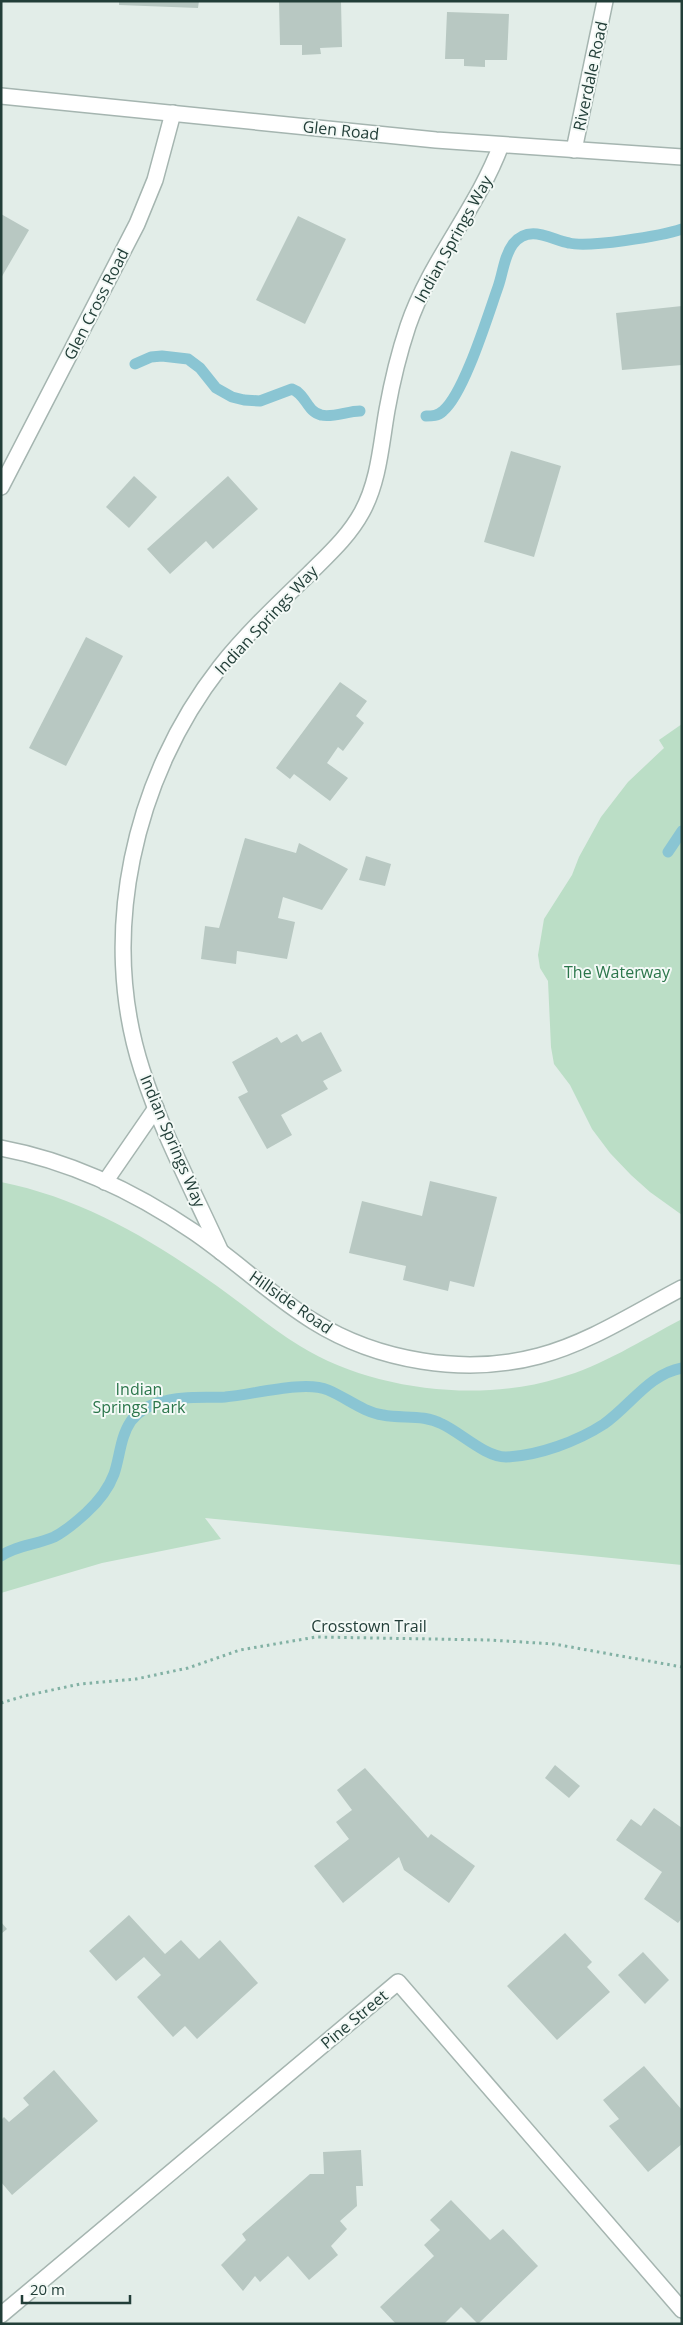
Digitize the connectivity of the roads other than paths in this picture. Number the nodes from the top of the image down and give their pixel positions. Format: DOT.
graph roads {
  1 [pos="605,1"];
  2 [pos="1,96"];
  3 [pos="173,114"];
  4 [pos="501,145"];
  5 [pos="574,150"];
  6 [pos="682,157"];
  7 [pos="1,487"];
  8 [pos="156,1108"];
  9 [pos="1,1148"];
  10 [pos="105,1182"];
  11 [pos="221,1252"];
  12 [pos="682,1288"];
  13 [pos="682,2310"];
  14 [pos="1,2315"];
  1 -- 5 [label="street, Riverdale Road"];
  2 -- 3 [label="street, Glen Road"];
  3 -- 4 [label="street, Glen Road"];
  3 -- 7 [label="street, Glen Cross Road"];
  4 -- 5 [label="street, Glen Road"];
  4 -- 8 [label="street, Indian Springs Way"];
  5 -- 6 [label="street, Glen Road"];
  8 -- 10 [label="street"];
  8 -- 11 [label="street, Indian Springs Way"];
  9 -- 10 [label="street, Hillside Road"];
  10 -- 11 [label="street, Hillside Road"];
  11 -- 12 [label="street, Hillside Road"];
  13 -- 14 [label="street, Pine Street"];
}
